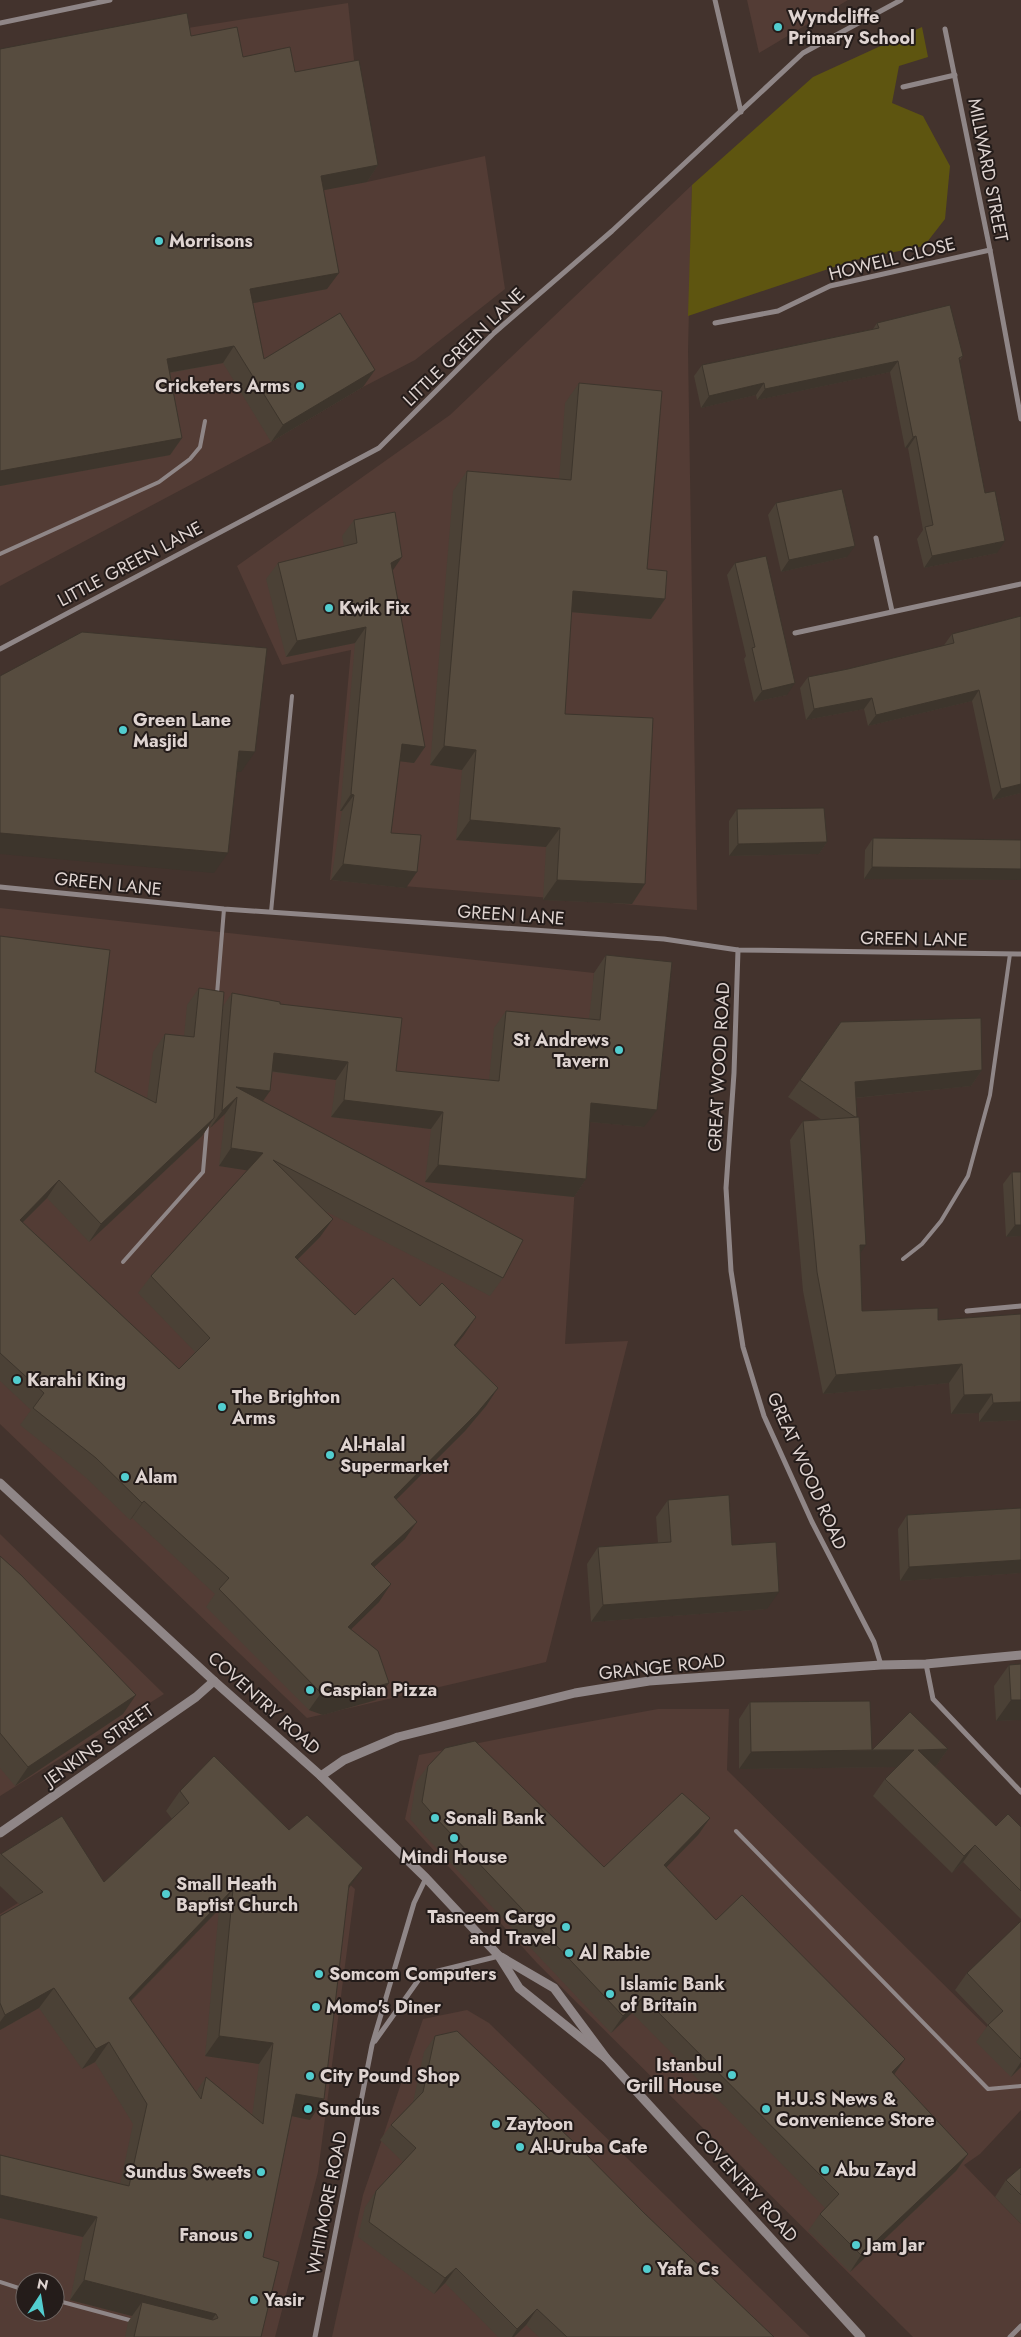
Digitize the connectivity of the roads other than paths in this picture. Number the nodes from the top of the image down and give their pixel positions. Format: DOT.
graph roads {
  1 [pos="110,0"];
  2 [pos="715,0"];
  3 [pos="901,0"];
  4 [pos="0,23"];
  5 [pos="945,29"];
  6 [pos="955,75"];
  7 [pos="903,87"];
  8 [pos="741,112"];
  9 [pos="990,250"];
  10 [pos="715,323"];
  11 [pos="1021,419"];
  12 [pos="205,421"];
  13 [pos="876,538"];
  14 [pos="0,554"];
  15 [pos="1021,584"];
  16 [pos="892,611"];
  17 [pos="795,633"];
  18 [pos="0,649"];
  19 [pos="292,696"];
  20 [pos="0,887"];
  21 [pos="224,909"];
  22 [pos="271,912"];
  23 [pos="738,950"];
  24 [pos="1010,954"];
  25 [pos="1021,954"];
  26 [pos="217,997"];
  27 [pos="207,1123"];
  28 [pos="903,1259"];
  29 [pos="123,1262"];
  30 [pos="1021,1306"];
  31 [pos="967,1311"];
  32 [pos="0,1483"];
  33 [pos="1021,1655"];
  34 [pos="926,1664"];
  35 [pos="881,1665"];
  36 [pos="214,1681"];
  37 [pos="321,1776"];
  38 [pos="1021,1792"];
  39 [pos="736,1831"];
  40 [pos="0,1833"];
  41 [pos="426,1878"];
  42 [pos="499,1956"];
  43 [pos="372,2045"];
  44 [pos="606,2058"];
  45 [pos="1021,2086"];
  46 [pos="0,2282"];
  47 [pos="15,2287"];
  48 [pos="65,2303"];
  49 [pos="137,2322"];
  50 [pos="1021,2326"];
  51 [pos="315,2337"];
  52 [pos="861,2337"];
  53 [pos="1010,2337"];
  1 -- 4 [label="street"];
  2 -- 8 [label="street"];
  3 -- 8 [label="street, LITTLE GREEN LANE"];
  5 -- 6 [label="street, MILLWARD STREET"];
  6 -- 7 [label="street"];
  6 -- 9 [label="street, MILLWARD STREET"];
  8 -- 18 [label="street, LITTLE GREEN LANE"];
  9 -- 10 [label="street, HOWELL CLOSE"];
  9 -- 11 [label="street, MILLWARD STREET"];
  12 -- 14 [label="lane"];
  13 -- 16 [label="street"];
  15 -- 16 [label="street"];
  16 -- 17 [label="street"];
  19 -- 22 [label="lane"];
  20 -- 21 [label="street, GREEN LANE"];
  21 -- 22 [label="street, GREEN LANE"];
  21 -- 26 [label="lane"];
  22 -- 23 [label="street, GREEN LANE"];
  23 -- 24 [label="street, GREEN LANE"];
  23 -- 35 [label="street, GREAT WOOD ROAD"];
  24 -- 25 [label="street, GREEN LANE"];
  24 -- 28 [label="lane"];
  27 -- 29 [label="lane"];
  30 -- 31 [label="street"];
  32 -- 36 [label="street, COVENTRY ROAD"];
  33 -- 34 [label="street, GRANGE ROAD"];
  34 -- 35 [label="street, GRANGE ROAD"];
  34 -- 38 [label="street"];
  35 -- 37 [label="street, GRANGE ROAD"];
  36 -- 37 [label="street, COVENTRY ROAD"];
  36 -- 40 [label="street, JENKINS STREET"];
  37 -- 41 [label="street, COVENTRY ROAD"];
  39 -- 45 [label="lane"];
  41 -- 42 [label="street, COVENTRY ROAD"];
  41 -- 43 [label="street, WHITMORE ROAD"];
  42 -- 43 [label="street, WHITMORE ROAD"];
  42 -- 44 [label="street, COVENTRY ROAD"];
  42 -- 44 [label="street, COVENTRY ROAD"];
  43 -- 51 [label="street, WHITMORE ROAD"];
  44 -- 52 [label="street, COVENTRY ROAD"];
  46 -- 47 [label="lane"];
  48 -- 49 [label="lane"];
  50 -- 53 [label="street"];
}
